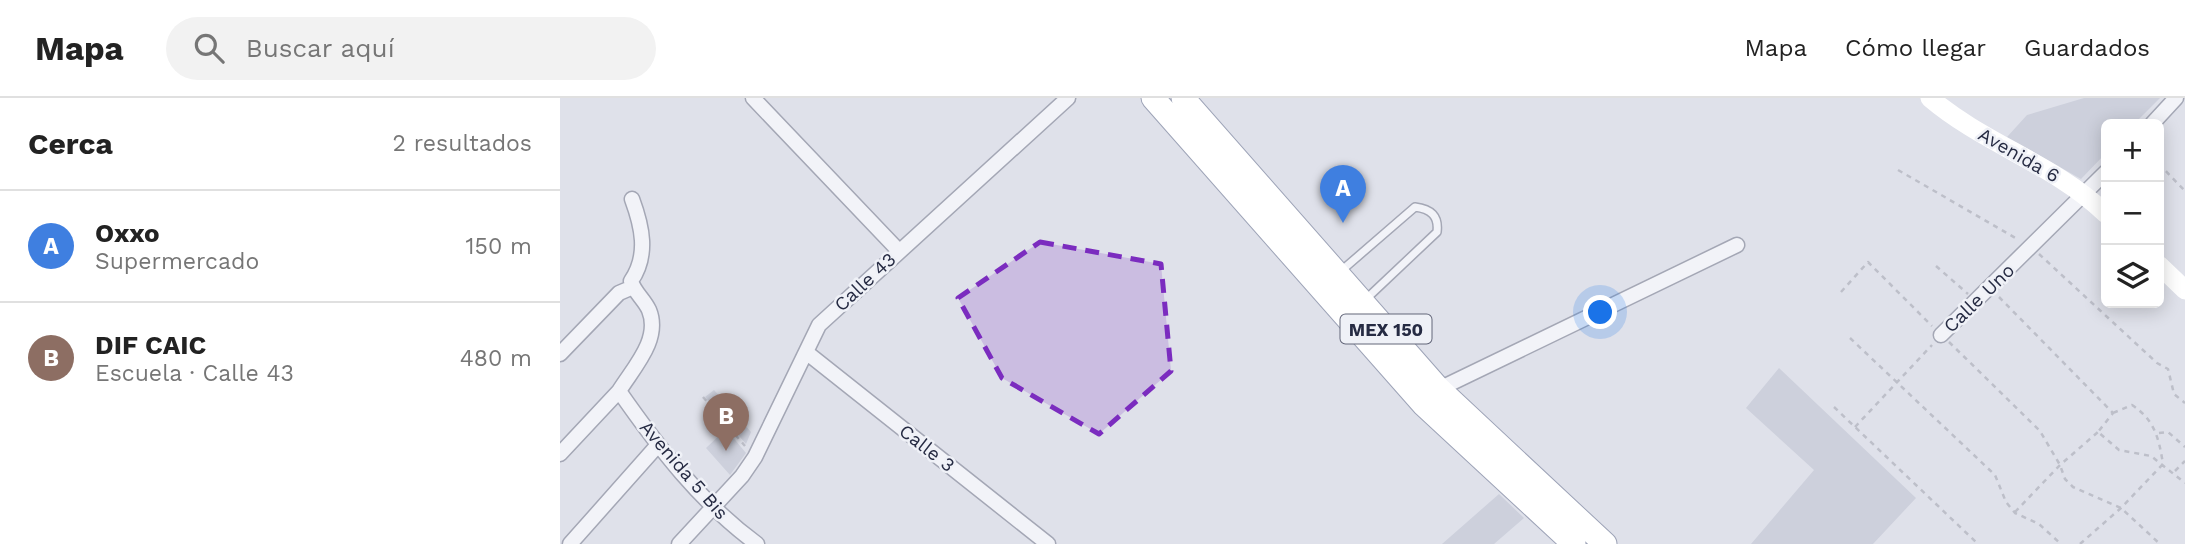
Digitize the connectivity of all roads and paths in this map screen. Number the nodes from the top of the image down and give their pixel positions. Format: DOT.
graph roads {
  1 [pos="753,98"];
  2 [pos="1068,98"];
  3 [pos="1153,98"];
  4 [pos="1183,98"];
  5 [pos="1930,98"];
  6 [pos="2176,98"];
  7 [pos="2157,119"];
  8 [pos="2164,169"];
  9 [pos="1898,170"];
  10 [pos="2101,177"];
  11 [pos="2185,191"];
  12 [pos="2085,193"];
  13 [pos="632,199"];
  14 [pos="2101,209"];
  15 [pos="1737,244"];
  16 [pos="2031,247"];
  17 [pos="898,250"];
  18 [pos="1936,266"];
  19 [pos="2164,270"];
  20 [pos="1329,281"];
  21 [pos="633,287"];
  22 [pos="1989,287"];
  23 [pos="2185,290"];
  24 [pos="1841,292"];
  25 [pos="1975,300"];
  26 [pos="1354,309"];
  27 [pos="1941,335"];
  28 [pos="1850,338"];
  29 [pos="806,352"];
  30 [pos="560,354"];
  31 [pos="1896,383"];
  32 [pos="619,391"];
  33 [pos="703,397"];
  34 [pos="1431,397"];
  35 [pos="2185,403"];
  36 [pos="1834,407"];
  37 [pos="2113,413"];
  38 [pos="1854,428"];
  39 [pos="2098,432"];
  40 [pos="2158,434"];
  41 [pos="657,446"];
  42 [pos="2185,447"];
  43 [pos="560,454"];
  44 [pos="755,457"];
  45 [pos="2185,461"];
  46 [pos="2060,464"];
  47 [pos="2163,464"];
  48 [pos="2174,472"];
  49 [pos="2185,483"];
  50 [pos="714,508"];
  51 [pos="2121,508"];
  52 [pos="2015,513"];
  53 [pos="570,544"];
  54 [pos="679,544"];
  55 [pos="757,544"];
  56 [pos="1048,544"];
  57 [pos="1574,544"];
  58 [pos="1605,544"];
  59 [pos="1978,544"];
  60 [pos="2061,544"];
  61 [pos="2080,544"];
  62 [pos="2160,544"];
  1 -- 17 [label="street"];
  2 -- 17 [label="street, Calle 43"];
  3 -- 20 [label="main road, MEX 150"];
  4 -- 20 [label="main road, MEX 150"];
  5 -- 12 [label="street, Avenida 6"];
  6 -- 7 [label="street"];
  8 -- 11 [label="path"];
  9 -- 16 [label="path"];
  10 -- 12 [label="street, Calle Uno"];
  12 -- 14 [label="street, Avenida 6"];
  12 -- 16 [label="street, Calle Uno"];
  13 -- 21 [label="street"];
  15 -- 34 [label="street"];
  16 -- 22 [label="street, Calle Uno"];
  16 -- 35 [label="path"];
  17 -- 29 [label="street, Calle 43"];
  18 -- 25 [label="path"];
  19 -- 23 [label="street"];
  20 -- 26 [label="main road, MEX 150"];
  20 -- 26 [label="lane"];
  21 -- 30 [label="street"];
  21 -- 32 [label="street"];
  22 -- 25 [label="street, Calle Uno"];
  22 -- 37 [label="path"];
  24 -- 27 [label="path"];
  25 -- 27 [label="street, Calle Uno"];
  26 -- 34 [label="main road, MEX 150"];
  27 -- 31 [label="path, Calle Uno"];
  27 -- 46 [label="path"];
  28 -- 31 [label="path"];
  29 -- 44 [label="street, Calle 43"];
  29 -- 56 [label="street, Calle 3"];
  31 -- 38 [label="path, Calle Uno"];
  31 -- 52 [label="path"];
  32 -- 41 [label="street, Avenida 5 Bis"];
  32 -- 43 [label="street"];
  33 -- 44 [label="path"];
  34 -- 57 [label="main road, MEX 150"];
  34 -- 58 [label="main road, MEX 150"];
  36 -- 38 [label="path"];
  37 -- 39 [label="path"];
  37 -- 40 [label="path"];
  38 -- 59 [label="path"];
  39 -- 46 [label="path"];
  39 -- 47 [label="path"];
  40 -- 42 [label="path"];
  40 -- 47 [label="path"];
  41 -- 50 [label="street, Avenida 5 Bis"];
  41 -- 53 [label="street"];
  44 -- 50 [label="street, Calle 43"];
  45 -- 48 [label="path"];
  46 -- 51 [label="path"];
  46 -- 52 [label="path"];
  47 -- 48 [label="path"];
  47 -- 51 [label="path"];
  48 -- 49 [label="path"];
  50 -- 54 [label="street, Calle 43"];
  50 -- 55 [label="street, Avenida 5 Bis"];
  51 -- 61 [label="path"];
  51 -- 62 [label="path"];
  52 -- 60 [label="path"];
}
